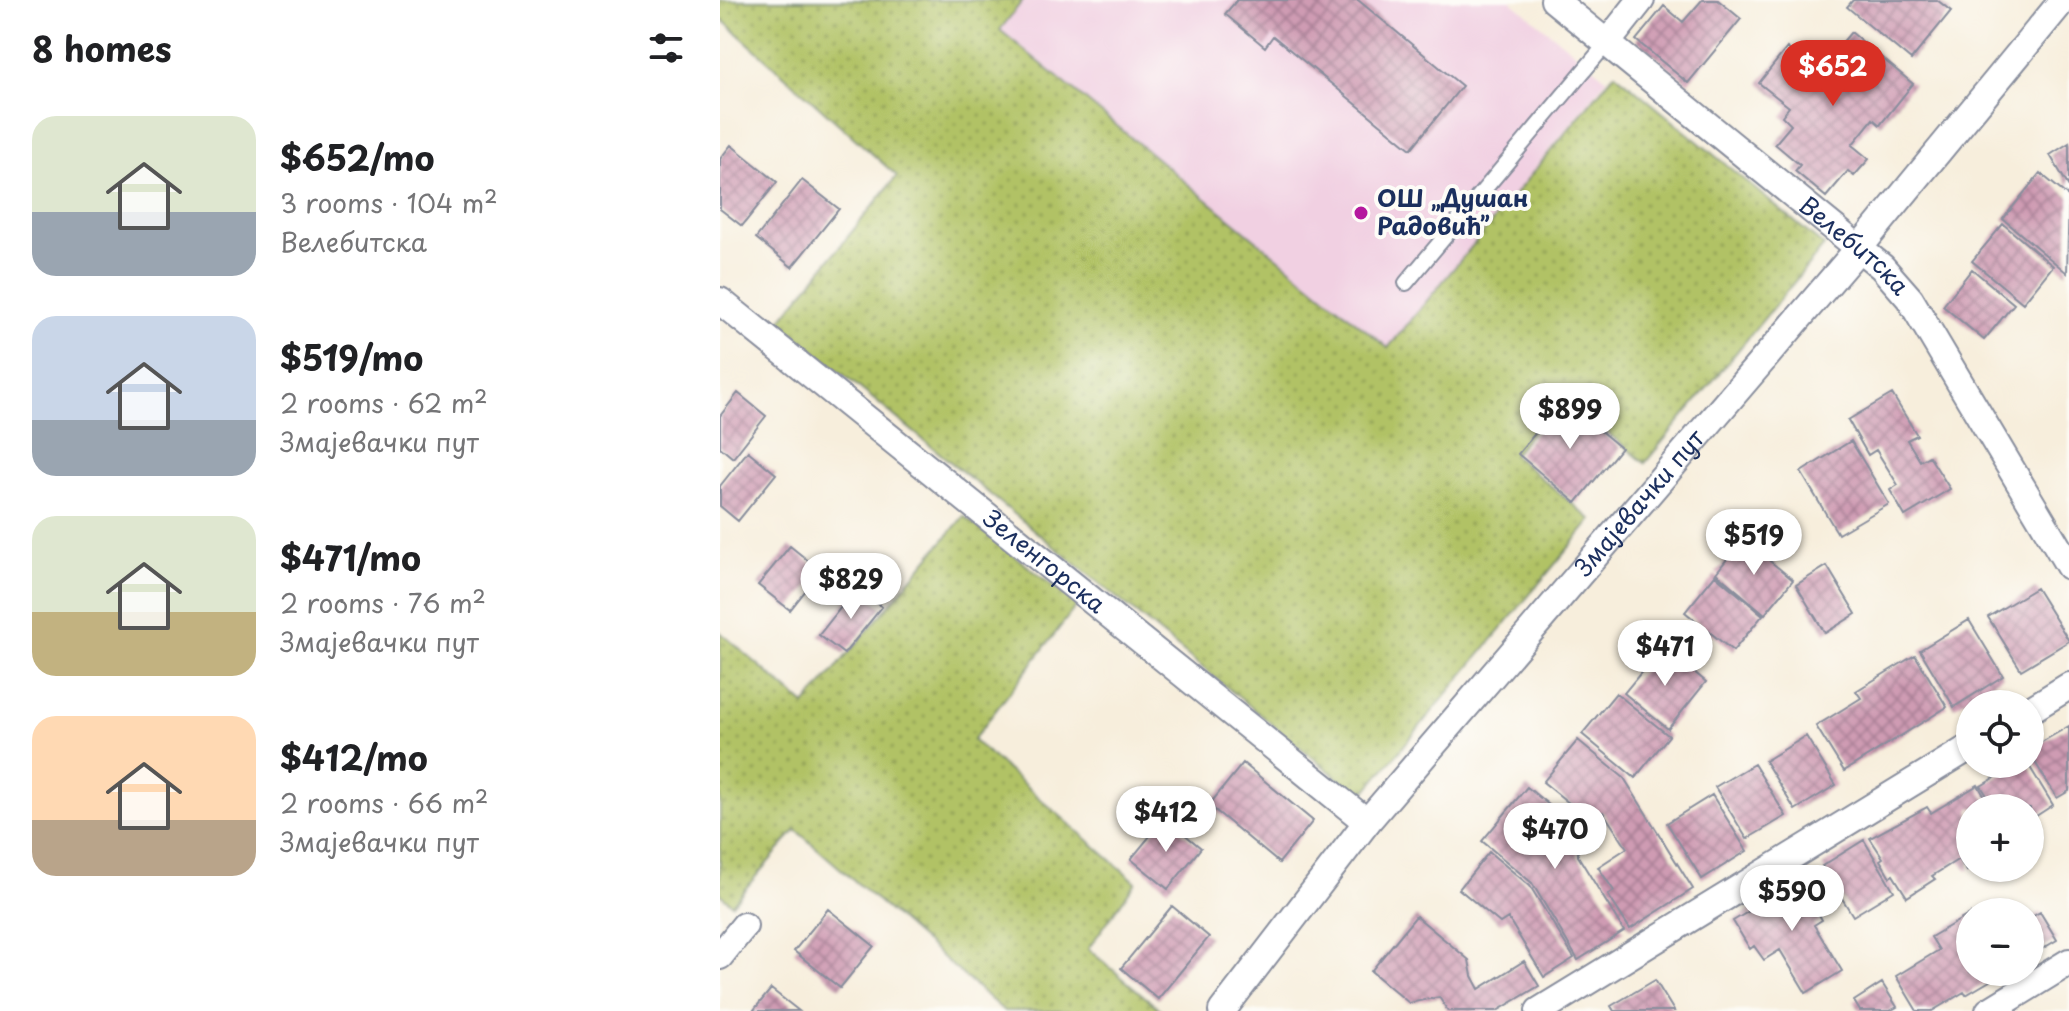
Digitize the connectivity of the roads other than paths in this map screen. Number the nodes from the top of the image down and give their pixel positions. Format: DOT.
graph roads {
  1 [pos="1554,0"];
  2 [pos="1641,0"];
  3 [pos="2063,0"];
  4 [pos="1607,43"];
  5 [pos="1859,248"];
  6 [pos="1406,283"];
  7 [pos="720,301"];
  8 [pos="2069,566"];
  9 [pos="2069,686"];
  10 [pos="2044,701"];
  11 [pos="1956,756"];
  12 [pos="1367,822"];
  13 [pos="744,926"];
  14 [pos="720,956"];
  15 [pos="2069,962"];
  16 [pos="1222,1011"];
  17 [pos="1539,1011"];
  18 [pos="1989,1011"];
  1 -- 4 [label="street, Велебитска"];
  2 -- 4 [label="street"];
  3 -- 5 [label="street, Змајевачки пут"];
  4 -- 5 [label="street, Велебитска"];
  4 -- 6 [label="lane"];
  5 -- 8 [label="street, Велебитска"];
  5 -- 12 [label="street, Змајевачки пут"];
  7 -- 12 [label="street, Зеленгорска"];
  9 -- 10 [label="street"];
  11 -- 17 [label="street"];
  12 -- 16 [label="street, Змајевачки пут"];
  13 -- 14 [label="street"];
  15 -- 18 [label="street"];
}
